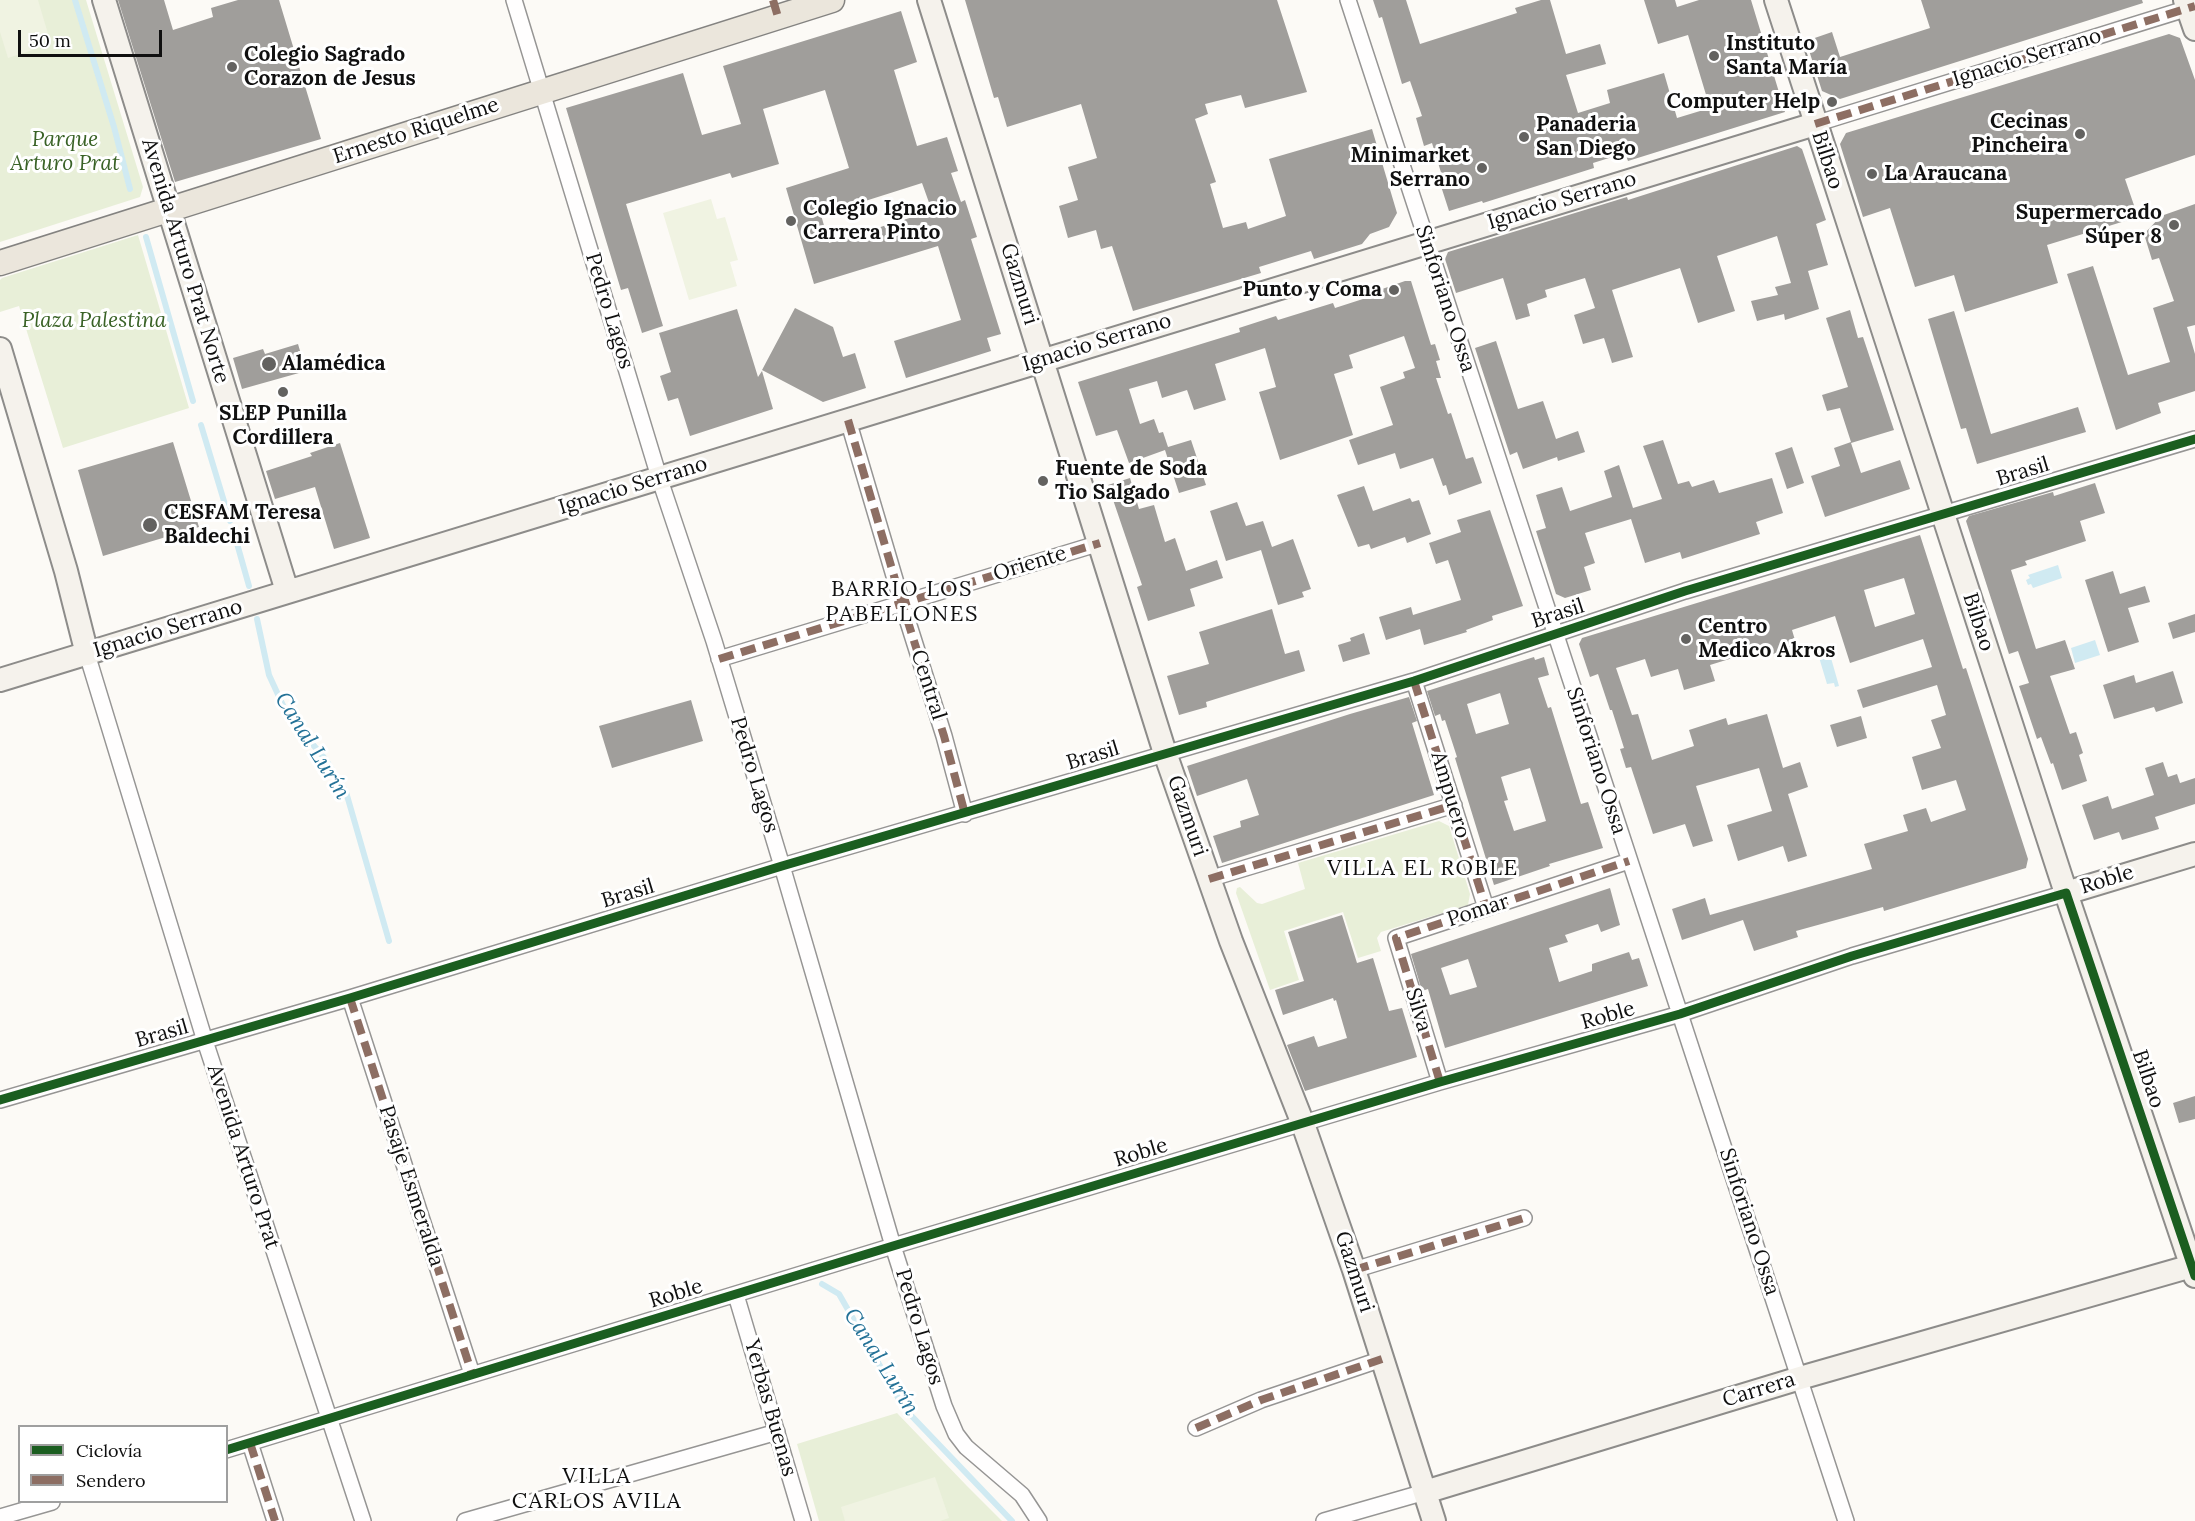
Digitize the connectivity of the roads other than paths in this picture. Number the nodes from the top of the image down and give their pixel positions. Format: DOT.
graph roads {
  1 [pos="104,0"];
  2 [pos="514,0"];
  3 [pos="832,0"];
  4 [pos="929,0"];
  5 [pos="1348,0"];
  6 [pos="1776,0"];
  7 [pos="775,9"];
  8 [pos="2191,11"];
  9 [pos="543,92"];
  10 [pos="1815,124"];
  11 [pos="169,210"];
  12 [pos="1426,243"];
  13 [pos="0,263"];
  14 [pos="0,349"];
  15 [pos="1043,360"];
  16 [pos="848,420"];
  17 [pos="2195,439"];
  18 [pos="659,477"];
  19 [pos="1943,515"];
  20 [pos="1101,543"];
  21 [pos="287,591"];
  22 [pos="902,603"];
  23 [pos="1555,634"];
  24 [pos="87,654"];
  25 [pos="719,658"];
  26 [pos="0,681"];
  27 [pos="1414,681"];
  28 [pos="1165,753"];
  29 [pos="1454,806"];
  30 [pos="965,814"];
  31 [pos="2195,854"];
  32 [pos="1629,861"];
  33 [pos="782,866"];
  34 [pos="1209,879"];
  35 [pos="2066,892"];
  36 [pos="1486,908"];
  37 [pos="1396,938"];
  38 [pos="350,998"];
  39 [pos="1680,1014"];
  40 [pos="205,1041"];
  41 [pos="1440,1082"];
  42 [pos="0,1100"];
  43 [pos="1304,1124"];
  44 [pos="1524,1218"];
  45 [pos="893,1246"];
  46 [pos="2194,1269"];
  47 [pos="1354,1270"];
  48 [pos="736,1295"];
  49 [pos="1382,1359"];
  50 [pos="472,1374"];
  51 [pos="1800,1378"];
  52 [pos="329,1418"];
  53 [pos="1196,1428"];
  54 [pos="777,1432"];
  55 [pos="250,1443"];
  56 [pos="228,1448"];
  57 [pos="1425,1492"];
  58 [pos="49,1503"];
  59 [pos="0,1517"];
  60 [pos="275,1521"];
  61 [pos="363,1521"];
  62 [pos="465,1521"];
  63 [pos="803,1521"];
  64 [pos="1039,1521"];
  65 [pos="1324,1521"];
  66 [pos="1434,1521"];
  67 [pos="1846,1521"];
  1 -- 11 [label="main road, Avenida Arturo Prat Norte"];
  2 -- 9 [label="street, Pedro Lagos"];
  3 -- 7 [label="main road, Ernesto Riquelme"];
  4 -- 15 [label="main road, Gazmuri"];
  5 -- 12 [label="street, Sinforiano Ossa"];
  6 -- 10 [label="main road, Bilbao"];
  7 -- 9 [label="main road, Ernesto Riquelme"];
  8 -- 10 [label="street, Ignacio Serrano"];
  9 -- 11 [label="main road, Ernesto Riquelme"];
  9 -- 18 [label="street, Pedro Lagos"];
  10 -- 12 [label="main road, Ignacio Serrano"];
  10 -- 19 [label="main road, Bilbao"];
  11 -- 13 [label="main road, Ernesto Riquelme"];
  11 -- 21 [label="main road, Avenida Arturo Prat Norte"];
  12 -- 15 [label="main road, Ignacio Serrano"];
  12 -- 23 [label="street, Sinforiano Ossa"];
  14 -- 24 [label="main road"];
  15 -- 16 [label="main road, Ignacio Serrano"];
  15 -- 20 [label="main road, Gazmuri"];
  16 -- 18 [label="main road, Ignacio Serrano"];
  16 -- 22 [label="street, Central"];
  17 -- 19 [label="street, Brasil"];
  18 -- 21 [label="main road, Ignacio Serrano"];
  18 -- 25 [label="street, Pedro Lagos"];
  19 -- 23 [label="street, Brasil"];
  19 -- 35 [label="main road, Bilbao"];
  20 -- 22 [label="street, Oriente"];
  20 -- 28 [label="main road, Gazmuri"];
  21 -- 24 [label="main road, Ignacio Serrano"];
  22 -- 25 [label="street, Oriente"];
  22 -- 30 [label="street, Central"];
  23 -- 27 [label="street, Brasil"];
  23 -- 32 [label="street, Sinforiano Ossa"];
  24 -- 26 [label="main road, Ignacio Serrano"];
  24 -- 40 [label="street, Avenida Arturo Prat"];
  25 -- 33 [label="street, Pedro Lagos"];
  27 -- 28 [label="street, Brasil"];
  27 -- 29 [label="street, Ampuero"];
  28 -- 30 [label="street, Brasil"];
  28 -- 34 [label="main road, Gazmuri"];
  29 -- 34 [label="street"];
  29 -- 36 [label="street, Ampuero"];
  30 -- 33 [label="street, Brasil"];
  31 -- 35 [label="main road, Roble"];
  32 -- 36 [label="street, Pomar"];
  32 -- 39 [label="street, Sinforiano Ossa"];
  33 -- 38 [label="street, Brasil"];
  33 -- 45 [label="street, Pedro Lagos"];
  34 -- 43 [label="main road, Gazmuri"];
  35 -- 39 [label="street, Roble"];
  35 -- 46 [label="main road, Bilbao"];
  36 -- 37 [label="street, Pomar"];
  37 -- 41 [label="street, Silva"];
  38 -- 40 [label="street, Brasil"];
  38 -- 50 [label="street, Pasaje Esmeralda"];
  39 -- 41 [label="street, Roble"];
  39 -- 51 [label="street, Sinforiano Ossa"];
  40 -- 42 [label="street, Brasil"];
  40 -- 52 [label="street, Avenida Arturo Prat"];
  41 -- 43 [label="street, Roble"];
  43 -- 45 [label="street, Roble"];
  43 -- 47 [label="main road, Gazmuri"];
  44 -- 47 [label="street"];
  45 -- 48 [label="street, Roble"];
  45 -- 64 [label="street, Pedro Lagos"];
  46 -- 51 [label="main road, Carrera"];
  47 -- 49 [label="main road, Gazmuri"];
  48 -- 50 [label="street, Roble"];
  48 -- 54 [label="street, Yerbas Buenas"];
  49 -- 53 [label="street"];
  49 -- 57 [label="main road, Gazmuri"];
  50 -- 52 [label="street, Roble"];
  51 -- 57 [label="main road, Carrera"];
  51 -- 67 [label="street, Sinforiano Ossa"];
  52 -- 55 [label="street, Roble"];
  52 -- 61 [label="street, Avenida Arturo Prat"];
  54 -- 62 [label="street"];
  54 -- 63 [label="street, Yerbas Buenas"];
  55 -- 56 [label="street, Roble"];
  55 -- 60 [label="street"];
  57 -- 65 [label="street, Carrera"];
  57 -- 66 [label="main road, Gazmuri"];
  58 -- 59 [label="street"];
}
